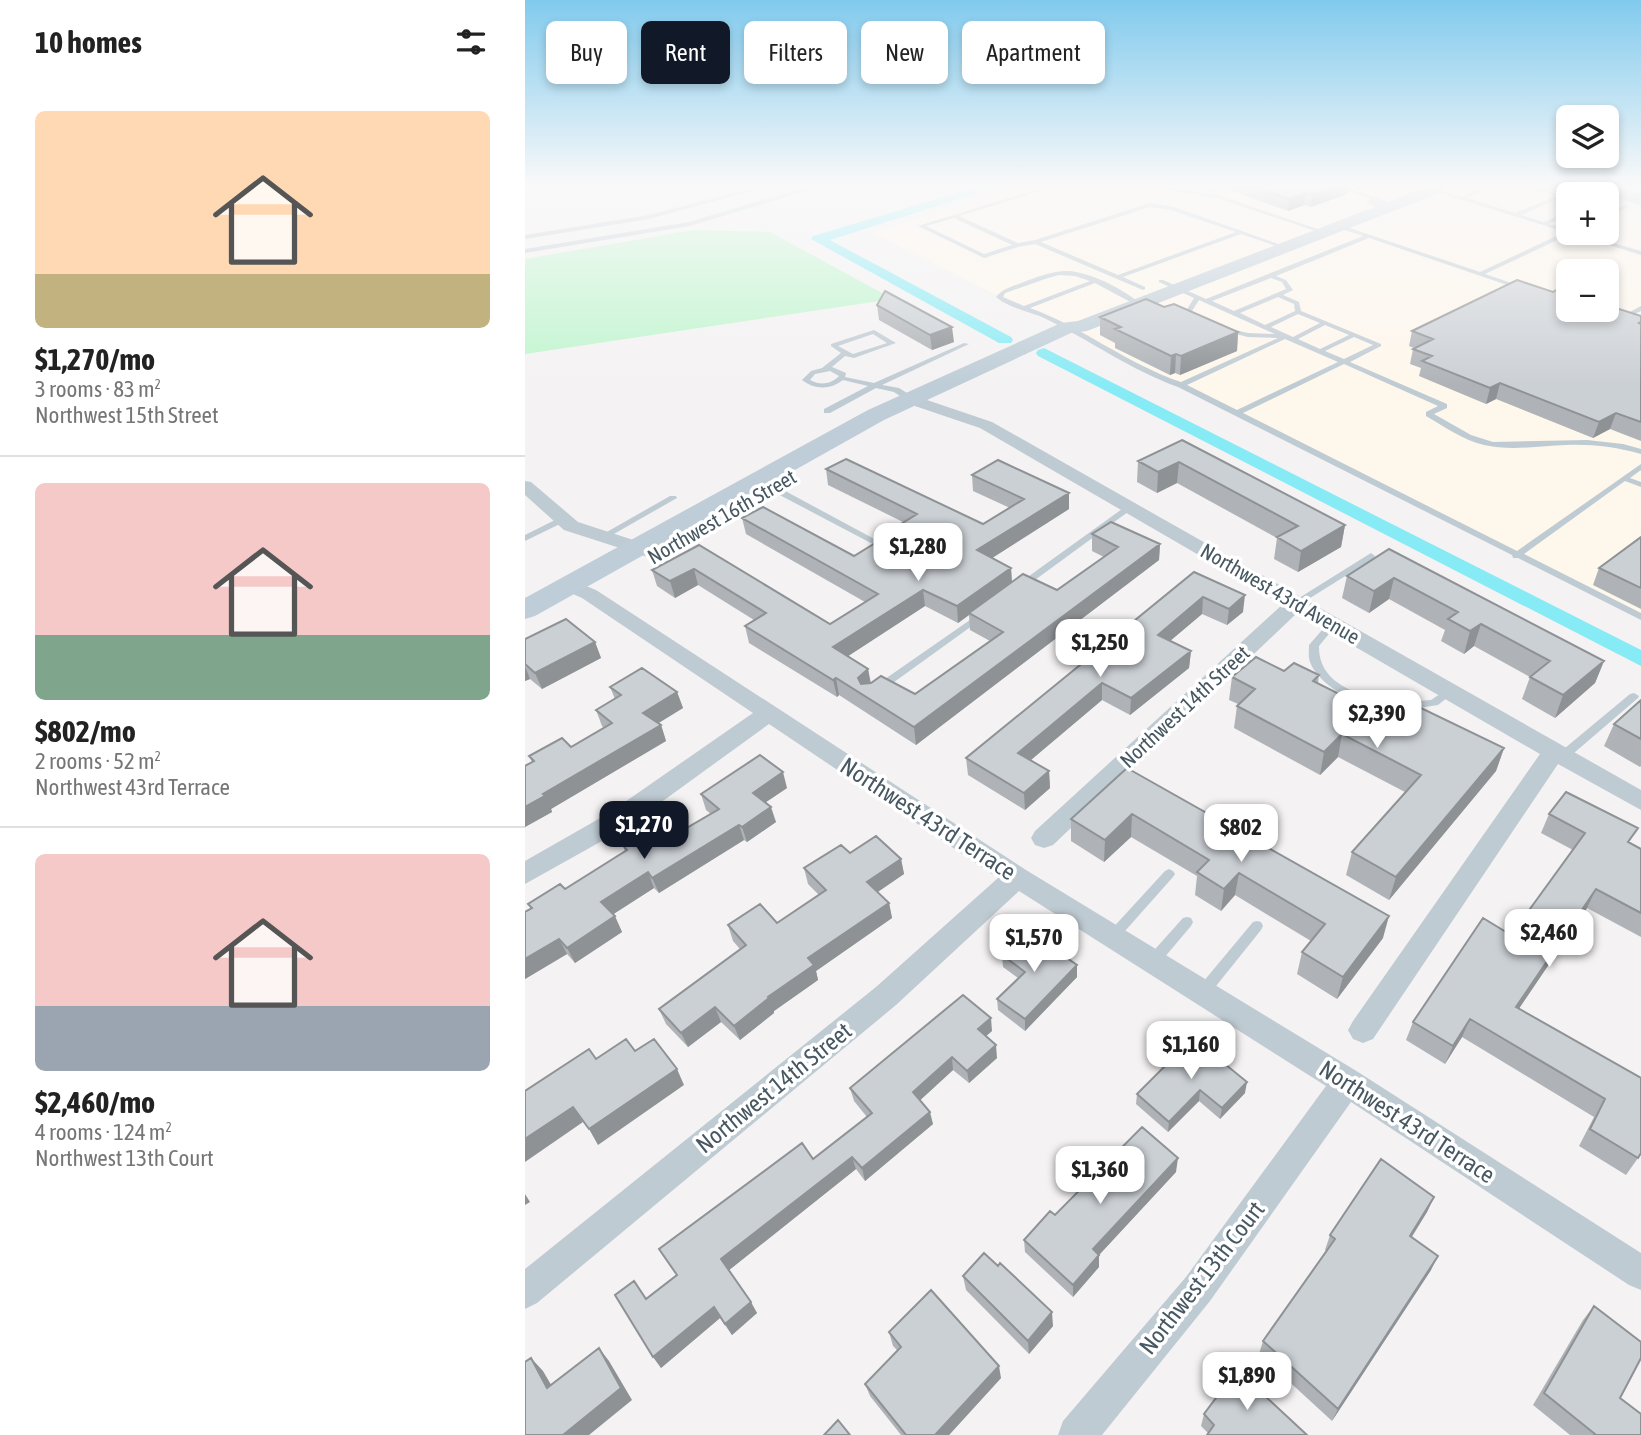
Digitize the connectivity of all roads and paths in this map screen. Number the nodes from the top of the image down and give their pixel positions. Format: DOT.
graph roads {
  1 [pos="975,252"];
  2 [pos="995,252"];
  3 [pos="1059,252"];
  4 [pos="1186,252"];
  5 [pos="1255,252"];
  6 [pos="1330,252"];
  7 [pos="1415,252"];
  8 [pos="1526,252"];
  9 [pos="1479,274"];
  10 [pos="1271,276"];
  11 [pos="1118,277"];
  12 [pos="1093,282"];
  13 [pos="1169,284"];
  14 [pos="1534,292"];
  15 [pos="1135,295"];
  16 [pos="1278,295"];
  17 [pos="1202,299"];
  18 [pos="1027,307"];
  19 [pos="1641,308"];
  20 [pos="1298,312"];
  21 [pos="1235,313"];
  22 [pos="1619,319"];
  23 [pos="1619,320"];
  24 [pos="1325,323"];
  25 [pos="1629,324"];
  26 [pos="1210,326"];
  27 [pos="1067,327"];
  28 [pos="1265,327"];
  29 [pos="1221,329"];
  30 [pos="1354,335"];
  31 [pos="1290,338"];
  32 [pos="966,344"];
  33 [pos="1320,351"];
  34 [pos="845,353"];
  35 [pos="1344,362"];
  36 [pos="825,369"];
  37 [pos="842,378"];
  38 [pos="835,384"];
  39 [pos="875,385"];
  40 [pos="1181,385"];
  41 [pos="866,390"];
  42 [pos="906,397"];
  43 [pos="827,411"];
  44 [pos="1236,414"];
  45 [pos="1641,452"];
  46 [pos="1641,466"];
  47 [pos="1624,478"];
  48 [pos="766,484"];
  49 [pos="1641,485"];
  50 [pos="525,486"];
  51 [pos="673,498"];
  52 [pos="1129,507"];
  53 [pos="561,520"];
  54 [pos="602,537"];
  55 [pos="525,538"];
  56 [pos="893,551"];
  57 [pos="648,552"];
  58 [pos="1371,556"];
  59 [pos="1516,556"];
  60 [pos="580,590"];
  61 [pos="1009,595"];
  62 [pos="1296,603"];
  63 [pos="525,610"];
  64 [pos="987,611"];
  65 [pos="1641,617"];
  66 [pos="1332,624"];
  67 [pos="525,626"];
  68 [pos="1449,691"];
  69 [pos="868,696"];
  70 [pos="1634,696"];
  71 [pos="767,714"];
  72 [pos="1558,753"];
  73 [pos="1641,801"];
  74 [pos="1044,838"];
  75 [pos="525,874"];
  76 [pos="1169,874"];
  77 [pos="1017,877"];
  78 [pos="1187,922"];
  79 [pos="1257,926"];
  80 [pos="1113,936"];
  81 [pos="1153,961"];
  82 [pos="1203,992"];
  83 [pos="1363,1030"];
  84 [pos="1347,1082"];
  85 [pos="1641,1273"];
  86 [pos="525,1291"];
  87 [pos="1077,1435"];
  1 -- 2 [label="lane"];
  3 -- 11 [label="lane"];
  4 -- 11 [label="lane"];
  5 -- 13 [label="street, Northwest 16th Street"];
  6 -- 10 [label="lane"];
  7 -- 9 [label="lane"];
  8 -- 9 [label="lane"];
  9 -- 14 [label="lane"];
  10 -- 16 [label="lane"];
  10 -- 17 [label="lane"];
  11 -- 15 [label="lane"];
  12 -- 15 [label="lane"];
  12 -- 18 [label="lane"];
  12 -- 18 [label="lane"];
  13 -- 15 [label="street, Northwest 16th Street"];
  13 -- 17 [label="lane"];
  15 -- 27 [label="street, Northwest 16th Street"];
  16 -- 20 [label="lane"];
  16 -- 21 [label="lane"];
  17 -- 21 [label="lane"];
  17 -- 26 [label="lane"];
  18 -- 27 [label="lane"];
  19 -- 22 [label="lane"];
  20 -- 24 [label="lane"];
  20 -- 28 [label="lane"];
  21 -- 28 [label="lane"];
  23 -- 25 [label="lane"];
  24 -- 30 [label="lane"];
  24 -- 31 [label="lane"];
  27 -- 40 [label="lane"];
  27 -- 42 [label="street, Northwest 16th Street"];
  28 -- 31 [label="lane"];
  29 -- 31 [label="lane"];
  30 -- 33 [label="lane"];
  30 -- 35 [label="lane"];
  31 -- 33 [label="lane"];
  31 -- 40 [label="lane"];
  32 -- 39 [label="lane"];
  33 -- 35 [label="lane"];
  34 -- 34 [label="lane"];
  34 -- 36 [label="lane"];
  35 -- 44 [label="lane"];
  35 -- 45 [label="lane"];
  36 -- 37 [label="lane"];
  36 -- 38 [label="lane"];
  37 -- 38 [label="lane"];
  37 -- 39 [label="lane"];
  38 -- 41 [label="lane"];
  39 -- 41 [label="lane"];
  39 -- 42 [label="lane"];
  40 -- 44 [label="lane"];
  41 -- 42 [label="lane"];
  41 -- 43 [label="lane"];
  42 -- 48 [label="street, Northwest 16th Street"];
  42 -- 52 [label="street, Northwest 43rd Avenue"];
  44 -- 59 [label="lane"];
  46 -- 47 [label="lane"];
  47 -- 49 [label="lane"];
  47 -- 59 [label="lane"];
  48 -- 56 [label="lane"];
  48 -- 57 [label="street, Northwest 16th Street"];
  50 -- 53 [label="street"];
  51 -- 54 [label="lane"];
  52 -- 61 [label="lane"];
  52 -- 62 [label="street, Northwest 43rd Avenue"];
  53 -- 54 [label="street"];
  53 -- 55 [label="lane"];
  54 -- 57 [label="street"];
  57 -- 60 [label="street, Northwest 16th Street"];
  58 -- 62 [label="lane"];
  59 -- 65 [label="lane"];
  60 -- 63 [label="street, Northwest 16th Street"];
  60 -- 67 [label="street, Northwest 16th Street"];
  60 -- 71 [label="street, Northwest 43rd Terrace"];
  62 -- 66 [label="street, Northwest 43rd Avenue"];
  62 -- 74 [label="street, Northwest 14th Street"];
  64 -- 69 [label="lane"];
  66 -- 68 [label="street, Northwest 43rd Avenue"];
  66 -- 68 [label="lane"];
  68 -- 72 [label="street, Northwest 43rd Avenue"];
  70 -- 72 [label="lane"];
  71 -- 75 [label="street"];
  71 -- 77 [label="street, Northwest 43rd Terrace"];
  72 -- 73 [label="street, Northwest 43rd Avenue"];
  72 -- 83 [label="street"];
  76 -- 80 [label="lane"];
  77 -- 80 [label="street, Northwest 43rd Terrace"];
  77 -- 86 [label="street, Northwest 14th Street"];
  78 -- 81 [label="lane"];
  79 -- 82 [label="lane"];
  80 -- 81 [label="street, Northwest 43rd Terrace"];
  81 -- 82 [label="street, Northwest 43rd Terrace"];
  82 -- 84 [label="street, Northwest 43rd Terrace"];
  84 -- 85 [label="street, Northwest 43rd Terrace"];
  84 -- 87 [label="street, Northwest 13th Court"];
}
